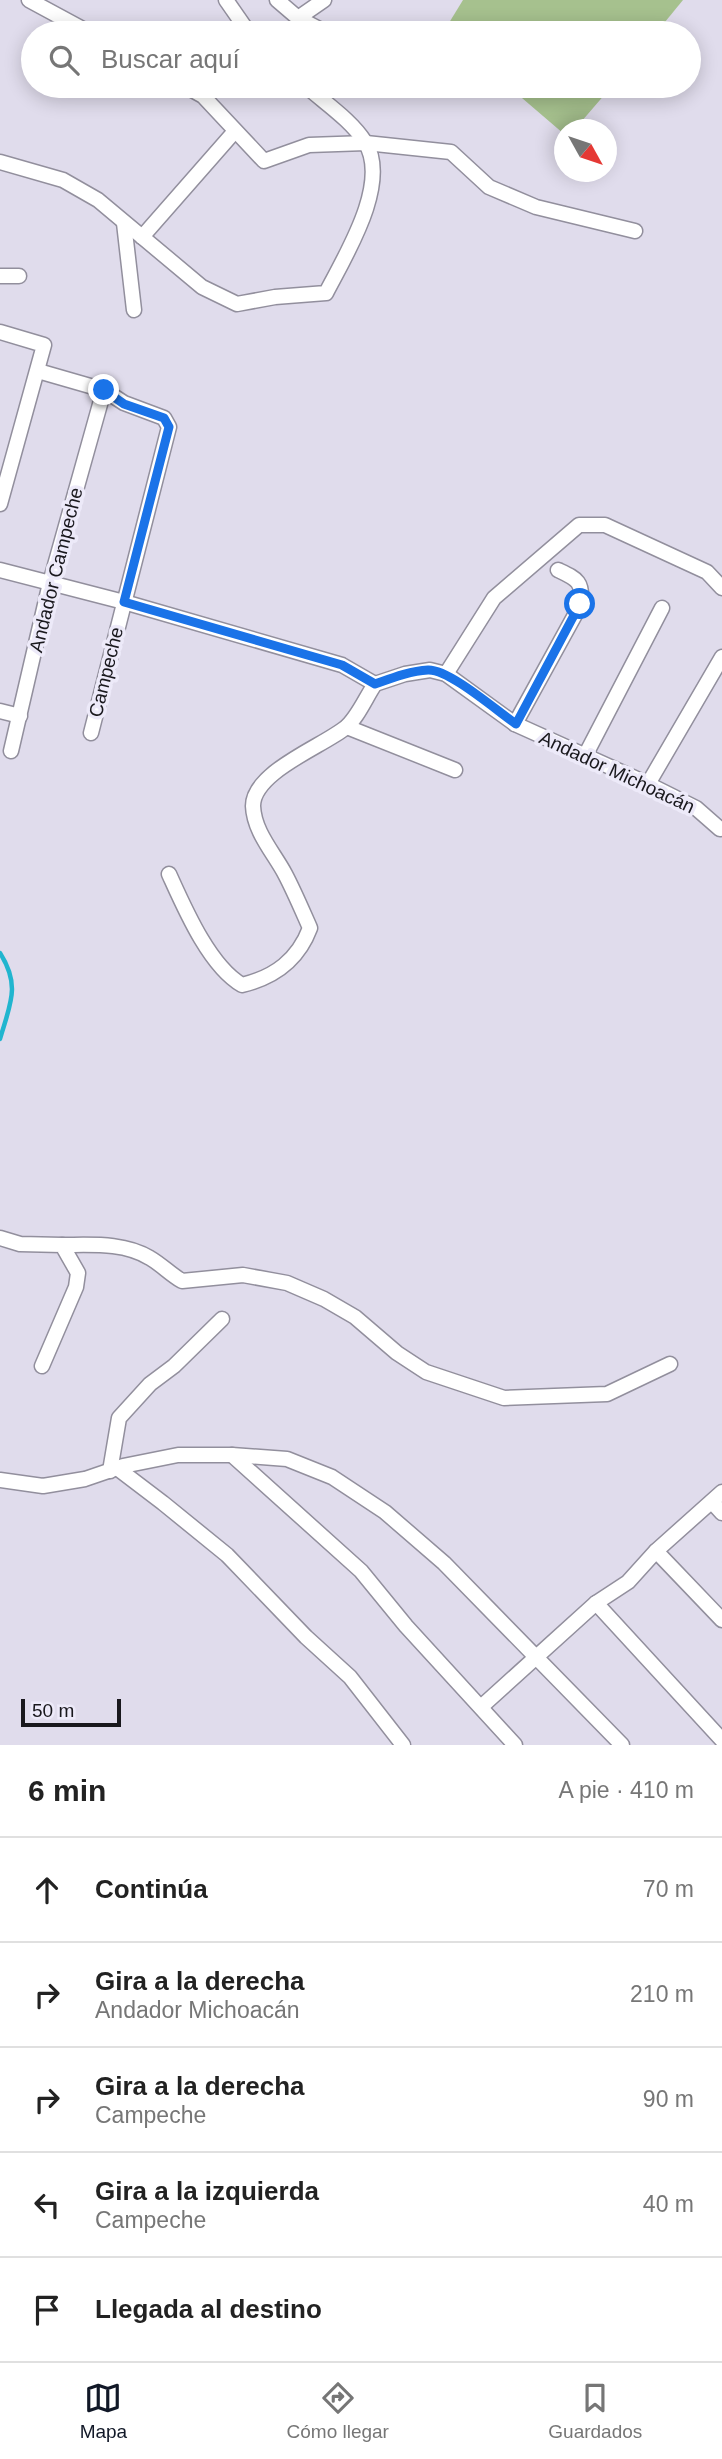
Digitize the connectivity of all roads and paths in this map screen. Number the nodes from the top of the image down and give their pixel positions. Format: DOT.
graph roads {
  1 [pos="29,0"];
  2 [pos="226,0"];
  3 [pos="277,0"];
  4 [pos="324,0"];
  5 [pos="298,18"];
  6 [pos="68,21"];
  7 [pos="241,21"];
  8 [pos="304,21"];
  9 [pos="205,98"];
  10 [pos="319,98"];
  11 [pos="235,131"];
  12 [pos="366,143"];
  13 [pos="0,162"];
  14 [pos="124,223"];
  15 [pos="635,231"];
  16 [pos="142,237"];
  17 [pos="19,275"];
  18 [pos="0,276"];
  19 [pos="134,310"];
  20 [pos="0,332"];
  21 [pos="38,372"];
  22 [pos="104,390"];
  23 [pos="0,504"];
  24 [pos="0,570"];
  25 [pos="558,570"];
  26 [pos="50,583"];
  27 [pos="722,588"];
  28 [pos="124,602"];
  29 [pos="663,608"];
  30 [pos="722,657"];
  31 [pos="446,674"];
  32 [pos="375,684"];
  33 [pos="0,711"];
  34 [pos="20,716"];
  35 [pos="516,724"];
  36 [pos="347,727"];
  37 [pos="91,733"];
  38 [pos="11,751"];
  39 [pos="585,756"];
  40 [pos="455,770"];
  41 [pos="648,784"];
  42 [pos="720,829"];
  43 [pos="169,873"];
  44 [pos="0,1238"];
  45 [pos="62,1245"];
  46 [pos="222,1319"];
  47 [pos="670,1364"];
  48 [pos="43,1366"];
  49 [pos="232,1455"];
  50 [pos="114,1469"];
  51 [pos="0,1480"];
  52 [pos="717,1497"];
  53 [pos="722,1513"];
  54 [pos="656,1551"];
  55 [pos="596,1603"];
  56 [pos="722,1620"];
  57 [pos="538,1658"];
  58 [pos="481,1707"];
  59 [pos="722,1740"];
  60 [pos="403,1745"];
  61 [pos="514,1745"];
  62 [pos="622,1745"];
  1 -- 6 [label="street"];
  2 -- 7 [label="street"];
  3 -- 5 [label="street"];
  4 -- 5 [label="street"];
  5 -- 8 [label="street"];
  9 -- 11 [label="street"];
  10 -- 12 [label="street"];
  11 -- 12 [label="street"];
  11 -- 16 [label="street"];
  12 -- 15 [label="street"];
  12 -- 16 [label="street"];
  13 -- 14 [label="street"];
  14 -- 16 [label="street"];
  14 -- 19 [label="street"];
  17 -- 18 [label="street"];
  20 -- 21 [label="street"];
  21 -- 22 [label="street, Campeche"];
  21 -- 23 [label="street"];
  22 -- 26 [label="street, Andador Campeche"];
  22 -- 28 [label="street, Campeche"];
  24 -- 26 [label="street"];
  25 -- 35 [label="street"];
  26 -- 28 [label="street"];
  26 -- 34 [label="street, Andador Campeche"];
  27 -- 31 [label="street"];
  28 -- 32 [label="street"];
  28 -- 37 [label="street, Campeche"];
  29 -- 39 [label="street"];
  30 -- 41 [label="street"];
  31 -- 32 [label="street"];
  31 -- 35 [label="street, Andador Michoacán"];
  32 -- 36 [label="street"];
  33 -- 34 [label="street"];
  34 -- 38 [label="street, Andador Campeche"];
  35 -- 39 [label="street, Andador Michoacán"];
  36 -- 40 [label="street"];
  36 -- 43 [label="street"];
  39 -- 41 [label="street, Andador Michoacán"];
  41 -- 42 [label="street, Andador Michoacán"];
  44 -- 45 [label="street"];
  45 -- 47 [label="street"];
  45 -- 48 [label="street"];
  46 -- 50 [label="street"];
  49 -- 50 [label="street"];
  49 -- 57 [label="street"];
  49 -- 58 [label="street"];
  50 -- 51 [label="street"];
  50 -- 60 [label="street"];
  52 -- 53 [label="street"];
  52 -- 54 [label="street"];
  54 -- 55 [label="street"];
  54 -- 56 [label="street"];
  55 -- 57 [label="street"];
  55 -- 59 [label="street"];
  57 -- 58 [label="street"];
  57 -- 62 [label="street"];
  58 -- 61 [label="street"];
}
